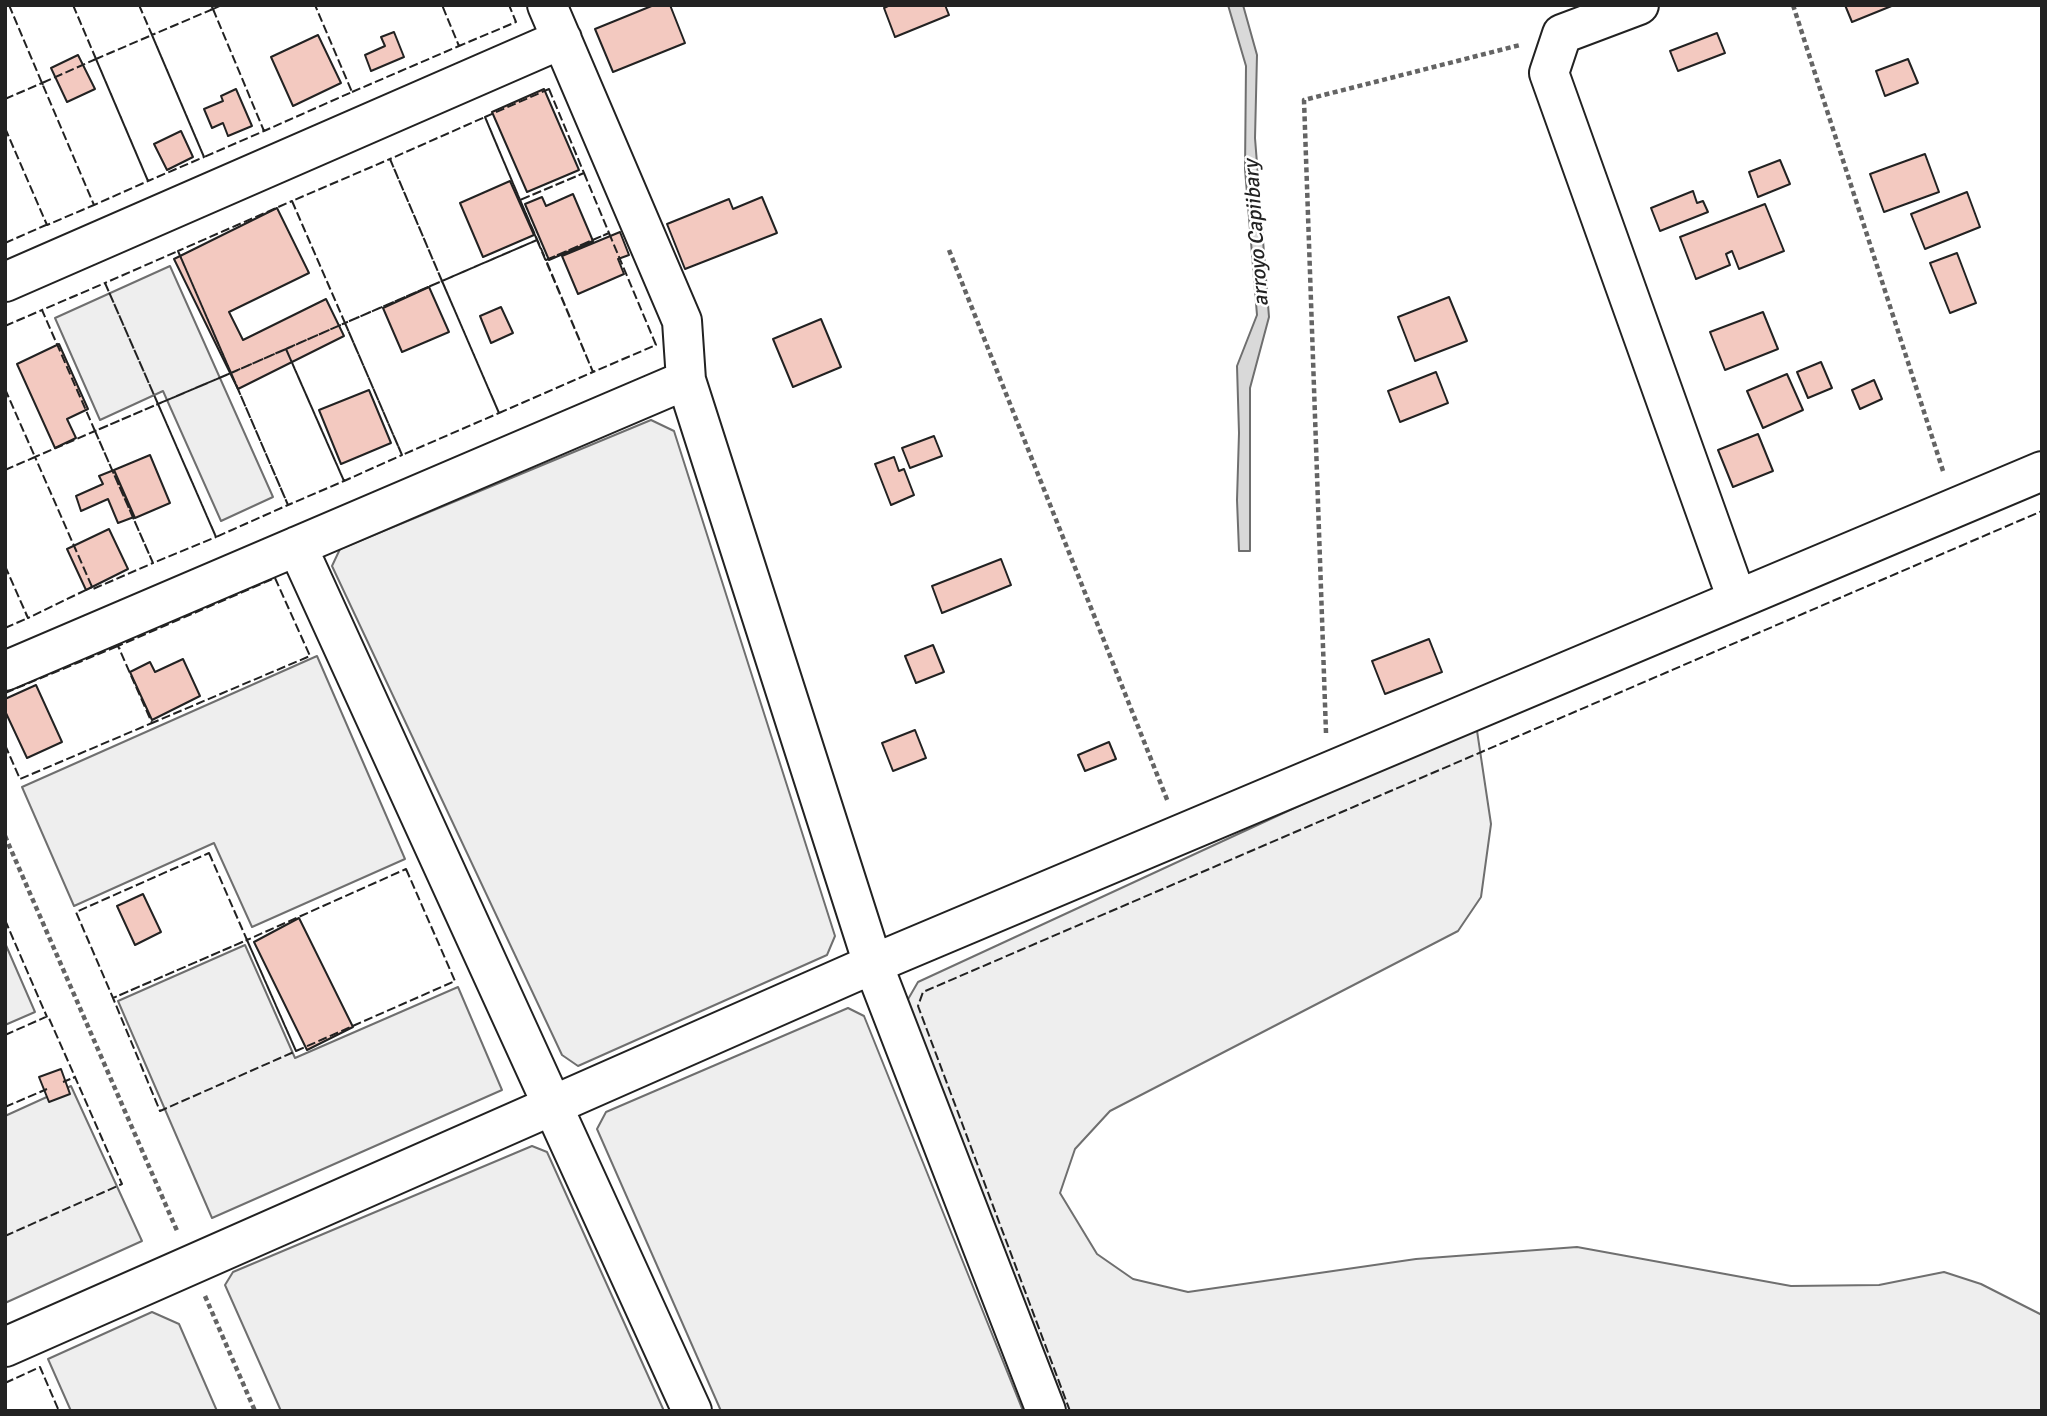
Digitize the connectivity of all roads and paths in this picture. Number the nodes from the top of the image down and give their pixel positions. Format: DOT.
graph roads {
  1 [pos="1639,5"];
  2 [pos="1793,5"];
  3 [pos="554,22"];
  4 [pos="1562,34"];
  5 [pos="949,250"];
  6 [pos="5,282"];
  7 [pos="686,380"];
  8 [pos="2042,471"];
  9 [pos="1955,508"];
  10 [pos="297,547"];
  11 [pos="1737,599"];
  12 [pos="5,671"];
  13 [pos="1328,772"];
  14 [pos="1181,834"];
  15 [pos="5,836"];
  16 [pos="873,964"];
  17 [pos="552,1106"];
  18 [pos="192,1265"];
  19 [pos="5,1347"];
  20 [pos="255,1411"];
  21 [pos="692,1411"];
  22 [pos="1046,1411"];
  1 -- 4 [label="street"];
  2 -- 9 [label="path"];
  3 -- 6 [label="street"];
  3 -- 7 [label="street"];
  4 -- 11 [label="street"];
  4 -- 13 [label="path"];
  5 -- 14 [label="path"];
  7 -- 10 [label="street"];
  7 -- 16 [label="street"];
  8 -- 9 [label="street"];
  9 -- 11 [label="street"];
  10 -- 12 [label="street"];
  10 -- 17 [label="street"];
  11 -- 13 [label="street"];
  13 -- 14 [label="street"];
  14 -- 16 [label="street"];
  15 -- 18 [label="path"];
  16 -- 17 [label="street"];
  16 -- 22 [label="street"];
  17 -- 18 [label="street"];
  17 -- 21 [label="street"];
  18 -- 19 [label="street"];
  18 -- 20 [label="path"];
}
